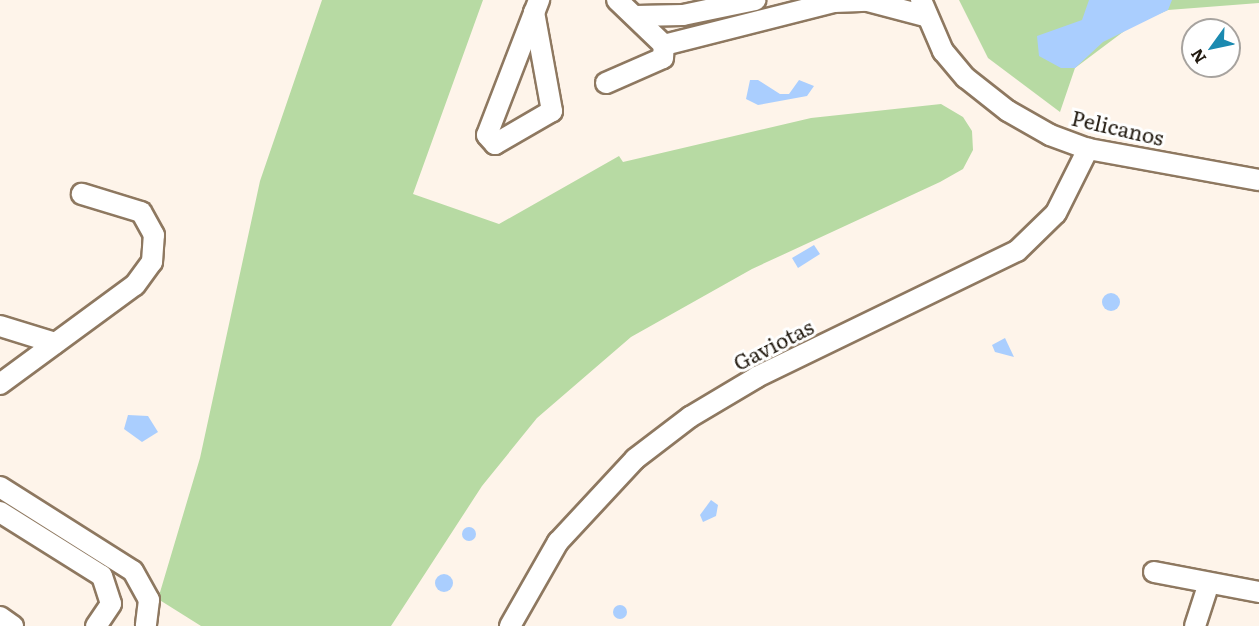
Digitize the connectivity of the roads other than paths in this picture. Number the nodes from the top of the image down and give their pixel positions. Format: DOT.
graph roads {
  1 [pos="617,0"];
  2 [pos="755,0"];
  3 [pos="868,0"];
  4 [pos="537,6"];
  5 [pos="923,8"];
  6 [pos="683,15"];
  7 [pos="636,16"];
  8 [pos="686,40"];
  9 [pos="664,45"];
  10 [pos="606,83"];
  11 [pos="1088,149"];
  12 [pos="1259,180"];
  13 [pos="82,194"];
  14 [pos="0,326"];
  15 [pos="56,343"];
  16 [pos="0,384"];
  17 [pos="0,487"];
  18 [pos="0,512"];
  19 [pos="118,562"];
  20 [pos="1154,572"];
  21 [pos="102,576"];
  22 [pos="1209,583"];
  23 [pos="1259,592"];
  24 [pos="0,617"];
  25 [pos="13,626"];
  26 [pos="96,626"];
  27 [pos="146,626"];
  28 [pos="510,626"];
  29 [pos="1196,626"];
  1 -- 7 [label="street"];
  2 -- 6 [label="street"];
  3 -- 5 [label="street"];
  3 -- 8 [label="street"];
  4 -- 4 [label="street"];
  5 -- 11 [label="street, Pelicanos"];
  6 -- 7 [label="street"];
  6 -- 8 [label="street"];
  7 -- 9 [label="street"];
  8 -- 9 [label="street"];
  9 -- 10 [label="street"];
  11 -- 12 [label="street, Pelicanos"];
  11 -- 28 [label="street, Gaviotas"];
  13 -- 15 [label="street"];
  14 -- 15 [label="street"];
  15 -- 16 [label="street"];
  17 -- 19 [label="street"];
  18 -- 21 [label="street"];
  19 -- 21 [label="street"];
  19 -- 27 [label="street"];
  20 -- 22 [label="street"];
  21 -- 26 [label="street"];
  22 -- 23 [label="street"];
  22 -- 29 [label="street"];
  24 -- 25 [label="street"];
}
